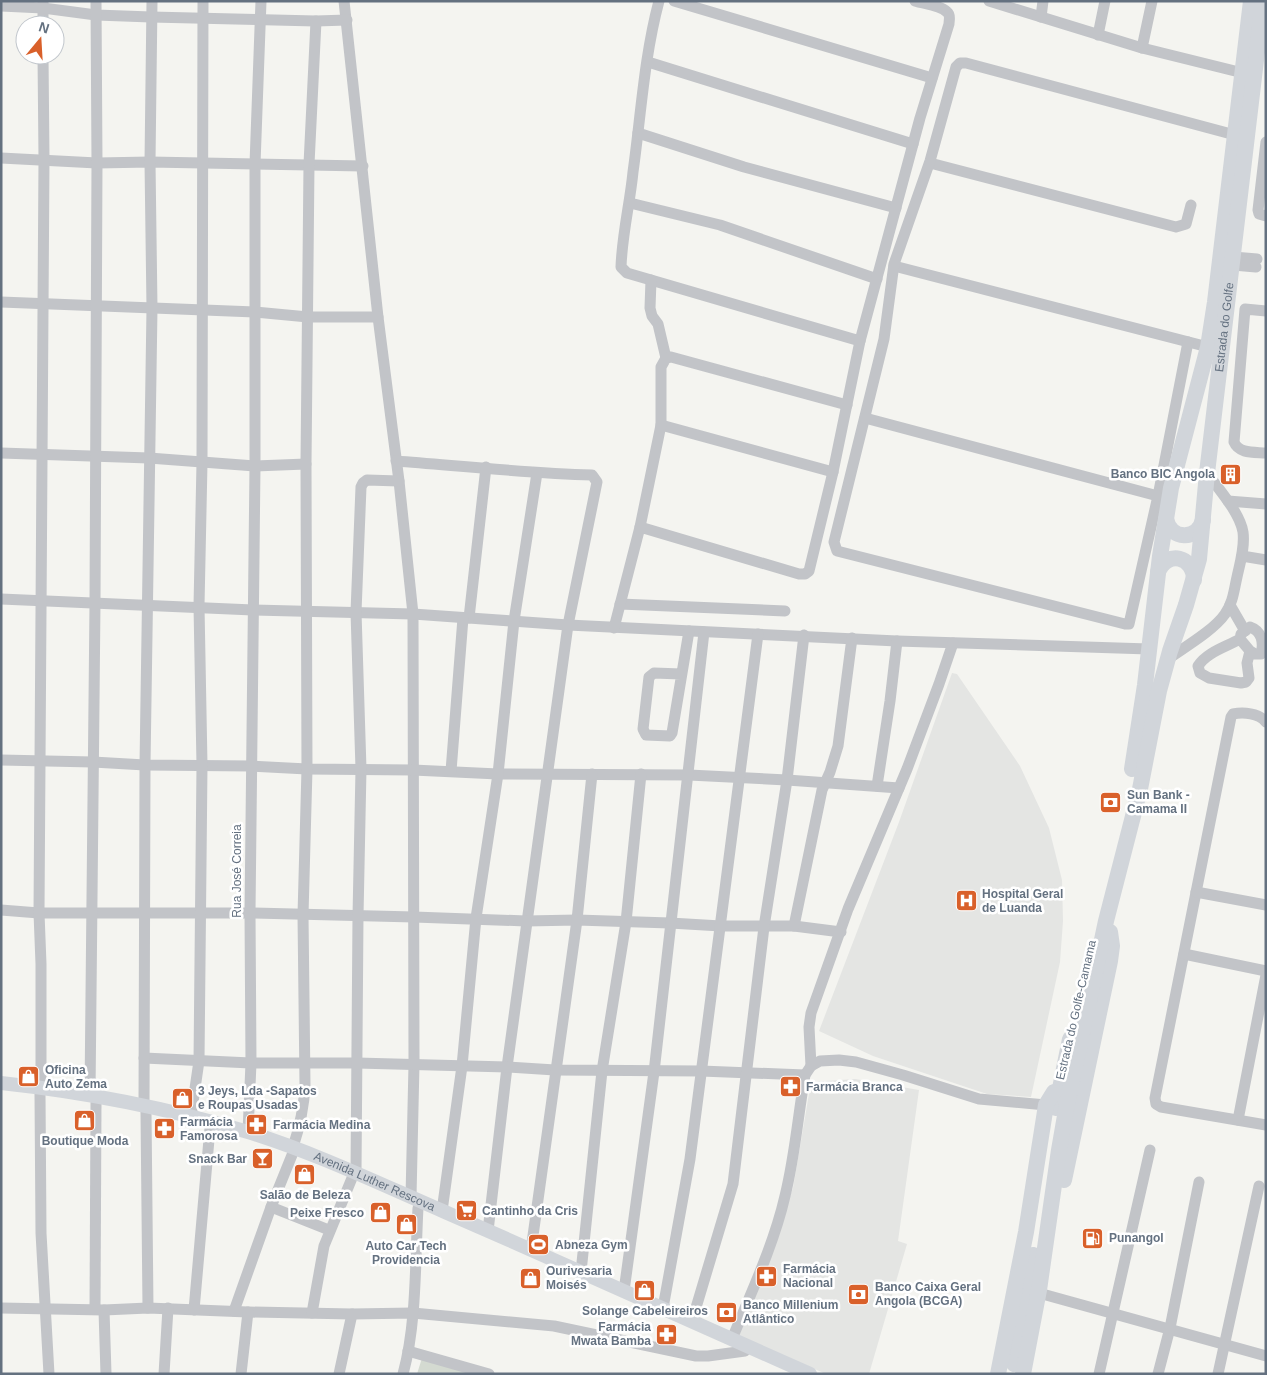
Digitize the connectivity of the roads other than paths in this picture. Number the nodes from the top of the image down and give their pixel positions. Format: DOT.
graph roads {
  1 [pos="96,1"];
  2 [pos="152,1"];
  3 [pos="203,1"];
  4 [pos="261,1"];
  5 [pos="344,1"];
  6 [pos="659,1"];
  7 [pos="674,1"];
  8 [pos="914,1"];
  9 [pos="1043,1"];
  10 [pos="1105,1"];
  11 [pos="1152,1"];
  12 [pos="1251,1"];
  13 [pos="1263,1"];
  14 [pos="992,2"];
  15 [pos="43,5"];
  16 [pos="1,6"];
  17 [pos="96,15"];
  18 [pos="151,18"];
  19 [pos="203,18"];
  20 [pos="1041,18"];
  21 [pos="260,19"];
  22 [pos="347,20"];
  23 [pos="316,21"];
  24 [pos="1098,35"];
  25 [pos="1142,48"];
  26 [pos="648,62"];
  27 [pos="43,65"];
  28 [pos="1243,73"];
  29 [pos="932,78"];
  30 [pos="638,133"];
  31 [pos="1235,135"];
  32 [pos="1266,142"];
  33 [pos="913,144"];
  34 [pos="1,158"];
  35 [pos="44,159"];
  36 [pos="150,162"];
  37 [pos="203,162"];
  38 [pos="930,163"];
  39 [pos="97,164"];
  40 [pos="255,164"];
  41 [pos="309,164"];
  42 [pos="363,166"];
  43 [pos="630,203"];
  44 [pos="1191,205"];
  45 [pos="896,208"];
  46 [pos="1266,216"];
  47 [pos="1233,261"];
  48 [pos="1261,263"];
  49 [pos="894,266"];
  50 [pos="877,278"];
  51 [pos="651,280"];
  52 [pos="1,302"];
  53 [pos="43,303"];
  54 [pos="96,306"];
  55 [pos="152,308"];
  56 [pos="202,310"];
  57 [pos="1266,311"];
  58 [pos="255,312"];
  59 [pos="308,317"];
  60 [pos="378,317"];
  61 [pos="860,340"];
  62 [pos="1188,342"];
  63 [pos="1208,347"];
  64 [pos="666,358"];
  65 [pos="847,405"];
  66 [pos="865,418"];
  67 [pos="661,425"];
  68 [pos="1,453"];
  69 [pos="43,453"];
  70 [pos="1266,453"];
  71 [pos="95,457"];
  72 [pos="149,458"];
  73 [pos="396,462"];
  74 [pos="202,463"];
  75 [pos="306,464"];
  76 [pos="255,466"];
  77 [pos="486,467"];
  78 [pos="833,472"];
  79 [pos="537,473"];
  80 [pos="1207,473"];
  81 [pos="399,481"];
  82 [pos="1158,496"];
  83 [pos="1228,501"];
  84 [pos="1266,504"];
  85 [pos="1166,519"];
  86 [pos="1203,520"];
  87 [pos="640,527"];
  88 [pos="1242,556"];
  89 [pos="1266,560"];
  90 [pos="1158,572"];
  91 [pos="1194,580"];
  92 [pos="1,598"];
  93 [pos="42,599"];
  94 [pos="95,603"];
  95 [pos="147,604"];
  96 [pos="620,604"];
  97 [pos="1230,605"];
  98 [pos="199,606"];
  99 [pos="254,610"];
  100 [pos="308,611"];
  101 [pos="785,611"];
  102 [pos="356,612"];
  103 [pos="413,614"];
  104 [pos="466,618"];
  105 [pos="514,621"];
  106 [pos="568,626"];
  107 [pos="614,628"];
  108 [pos="689,631"];
  109 [pos="704,632"];
  110 [pos="758,634"];
  111 [pos="804,635"];
  112 [pos="1242,635"];
  113 [pos="852,638"];
  114 [pos="897,641"];
  115 [pos="952,643"];
  116 [pos="1150,649"];
  117 [pos="1250,651"];
  118 [pos="1169,655"];
  119 [pos="1264,657"];
  120 [pos="681,674"];
  121 [pos="1266,722"];
  122 [pos="1,760"];
  123 [pos="40,761"];
  124 [pos="93,762"];
  125 [pos="145,765"];
  126 [pos="202,765"];
  127 [pos="251,766"];
  128 [pos="307,769"];
  129 [pos="361,769"];
  130 [pos="413,770"];
  131 [pos="451,771"];
  132 [pos="498,774"];
  133 [pos="548,774"];
  134 [pos="592,774"];
  135 [pos="641,774"];
  136 [pos="689,775"];
  137 [pos="738,777"];
  138 [pos="787,780"];
  139 [pos="824,783"];
  140 [pos="877,786"];
  141 [pos="899,788"];
  142 [pos="1196,892"];
  143 [pos="1266,905"];
  144 [pos="1,910"];
  145 [pos="39,912"];
  146 [pos="144,912"];
  147 [pos="91,913"];
  148 [pos="200,913"];
  149 [pos="250,914"];
  150 [pos="303,915"];
  151 [pos="358,916"];
  152 [pos="414,917"];
  153 [pos="476,918"];
  154 [pos="577,920"];
  155 [pos="526,921"];
  156 [pos="1106,921"];
  157 [pos="626,922"];
  158 [pos="670,923"];
  159 [pos="721,926"];
  160 [pos="794,926"];
  161 [pos="764,927"];
  162 [pos="841,932"];
  163 [pos="1184,954"];
  164 [pos="1266,973"];
  165 [pos="1253,1042"];
  166 [pos="1266,1045"];
  167 [pos="144,1058"];
  168 [pos="199,1061"];
  169 [pos="251,1063"];
  170 [pos="304,1063"];
  171 [pos="357,1063"];
  172 [pos="414,1064"];
  173 [pos="462,1066"];
  174 [pos="507,1067"];
  175 [pos="555,1070"];
  176 [pos="602,1071"];
  177 [pos="701,1071"];
  178 [pos="808,1071"];
  179 [pos="654,1072"];
  180 [pos="746,1073"];
  181 [pos="1061,1079"];
  182 [pos="1,1083"];
  183 [pos="1,1090"];
  184 [pos="40,1090"];
  185 [pos="93,1098"];
  186 [pos="1042,1105"];
  187 [pos="145,1109"];
  188 [pos="191,1116"];
  189 [pos="1238,1120"];
  190 [pos="1266,1125"];
  191 [pos="210,1128"];
  192 [pos="248,1132"];
  193 [pos="1150,1150"];
  194 [pos="293,1151"];
  195 [pos="354,1176"];
  196 [pos="1200,1182"];
  197 [pos="1259,1186"];
  198 [pos="414,1202"];
  199 [pos="271,1207"];
  200 [pos="442,1211"];
  201 [pos="329,1230"];
  202 [pos="488,1231"];
  203 [pos="531,1250"];
  204 [pos="581,1272"];
  205 [pos="624,1291"];
  206 [pos="1046,1295"];
  207 [pos="1,1308"];
  208 [pos="148,1308"];
  209 [pos="168,1308"];
  210 [pos="663,1308"];
  211 [pos="46,1309"];
  212 [pos="99,1310"];
  213 [pos="194,1310"];
  214 [pos="234,1311"];
  215 [pos="248,1312"];
  216 [pos="312,1313"];
  217 [pos="413,1313"];
  218 [pos="1113,1313"];
  219 [pos="352,1314"];
  220 [pos="692,1321"];
  221 [pos="1170,1328"];
  222 [pos="732,1339"];
  223 [pos="1226,1344"];
  224 [pos="408,1351"];
  225 [pos="745,1351"];
  226 [pos="1266,1356"];
  227 [pos="50,1374"];
  228 [pos="106,1374"];
  229 [pos="164,1374"];
  230 [pos="242,1374"];
  231 [pos="340,1374"];
  232 [pos="403,1374"];
  233 [pos="490,1374"];
  234 [pos="795,1374"];
  235 [pos="810,1374"];
  236 [pos="998,1374"];
  237 [pos="1012,1374"];
  238 [pos="1023,1374"];
  239 [pos="1029,1374"];
  240 [pos="1099,1374"];
  241 [pos="1158,1374"];
  242 [pos="1218,1374"];
  1 -- 17 [label="street"];
  2 -- 18 [label="street"];
  3 -- 19 [label="street"];
  4 -- 21 [label="street, Rua José Correia"];
  5 -- 22 [label="street"];
  6 -- 26 [label="street"];
  7 -- 29 [label="street"];
  8 -- 29 [label="street"];
  9 -- 20 [label="street"];
  10 -- 24 [label="street"];
  11 -- 25 [label="street"];
  12 -- 28 [label="highway, Estrada do Golfe"];
  13 -- 47 [label="highway, Estrada do Golfe"];
  14 -- 20 [label="street"];
  15 -- 16 [label="street"];
  15 -- 17 [label="street"];
  17 -- 18 [label="street"];
  17 -- 39 [label="street"];
  18 -- 19 [label="street"];
  18 -- 36 [label="street"];
  19 -- 21 [label="street"];
  19 -- 37 [label="street"];
  20 -- 24 [label="street"];
  21 -- 23 [label="street"];
  21 -- 40 [label="street, Rua José Correia"];
  22 -- 23 [label="street"];
  22 -- 42 [label="street"];
  23 -- 41 [label="street"];
  24 -- 25 [label="street"];
  25 -- 28 [label="street"];
  26 -- 30 [label="street"];
  26 -- 33 [label="street"];
  27 -- 35 [label="street"];
  28 -- 31 [label="highway, Estrada do Golfe"];
  29 -- 33 [label="street"];
  30 -- 43 [label="street"];
  30 -- 45 [label="street"];
  31 -- 38 [label="street"];
  31 -- 63 [label="highway, Estrada do Golfe"];
  32 -- 46 [label="street"];
  33 -- 45 [label="street"];
  34 -- 35 [label="street"];
  35 -- 39 [label="street"];
  35 -- 53 [label="street"];
  36 -- 37 [label="street"];
  36 -- 39 [label="street"];
  36 -- 55 [label="street"];
  37 -- 40 [label="street"];
  37 -- 56 [label="street"];
  38 -- 44 [label="street"];
  38 -- 49 [label="street"];
  39 -- 54 [label="street"];
  40 -- 41 [label="street"];
  40 -- 58 [label="street, Rua José Correia"];
  41 -- 42 [label="street"];
  41 -- 59 [label="street"];
  42 -- 60 [label="street"];
  43 -- 50 [label="street"];
  43 -- 51 [label="street"];
  45 -- 50 [label="street"];
  47 -- 48 [label="street"];
  47 -- 80 [label="highway, Estrada do Golfe"];
  49 -- 62 [label="street"];
  49 -- 66 [label="street"];
  50 -- 61 [label="street"];
  51 -- 61 [label="street"];
  51 -- 64 [label="street"];
  52 -- 53 [label="street"];
  53 -- 54 [label="street"];
  53 -- 69 [label="street"];
  54 -- 55 [label="street"];
  54 -- 71 [label="street"];
  55 -- 56 [label="street"];
  55 -- 72 [label="street"];
  56 -- 58 [label="street"];
  56 -- 74 [label="street"];
  57 -- 70 [label="street"];
  58 -- 59 [label="street"];
  58 -- 76 [label="street, Rua José Correia"];
  59 -- 60 [label="street"];
  59 -- 75 [label="street"];
  60 -- 73 [label="street"];
  61 -- 65 [label="street"];
  62 -- 63 [label="street"];
  62 -- 82 [label="street"];
  63 -- 85 [label="highway, Estrada do Golfe"];
  64 -- 65 [label="street"];
  64 -- 67 [label="street"];
  65 -- 78 [label="street"];
  66 -- 82 [label="street"];
  66 -- 82 [label="street"];
  67 -- 78 [label="street"];
  67 -- 87 [label="street"];
  68 -- 69 [label="street"];
  69 -- 71 [label="street"];
  69 -- 93 [label="street"];
  71 -- 72 [label="street"];
  71 -- 94 [label="street"];
  72 -- 74 [label="street"];
  72 -- 95 [label="street"];
  73 -- 77 [label="street"];
  73 -- 81 [label="street"];
  74 -- 76 [label="street"];
  74 -- 98 [label="street"];
  75 -- 76 [label="street"];
  75 -- 100 [label="street"];
  76 -- 99 [label="street, Rua José Correia"];
  77 -- 79 [label="street"];
  77 -- 104 [label="street"];
  78 -- 87 [label="street"];
  79 -- 105 [label="street"];
  79 -- 106 [label="street"];
  80 -- 83 [label="street"];
  80 -- 86 [label="highway, Estrada do Golfe"];
  81 -- 102 [label="street"];
  81 -- 103 [label="street"];
  83 -- 84 [label="street"];
  83 -- 88 [label="street"];
  85 -- 86 [label="highway"];
  85 -- 90 [label="highway, Estrada do Golfe"];
  86 -- 91 [label="highway, Estrada do Golfe"];
  87 -- 96 [label="street"];
  88 -- 89 [label="street"];
  88 -- 97 [label="street"];
  90 -- 91 [label="highway"];
  90 -- 116 [label="highway, Estrada do Golfe"];
  91 -- 118 [label="highway, Estrada do Golfe"];
  92 -- 93 [label="street"];
  93 -- 94 [label="street"];
  93 -- 123 [label="street"];
  94 -- 95 [label="street"];
  94 -- 124 [label="street"];
  95 -- 98 [label="street"];
  95 -- 125 [label="street"];
  96 -- 101 [label="street"];
  96 -- 107 [label="street"];
  97 -- 112 [label="street"];
  97 -- 118 [label="street"];
  98 -- 99 [label="street"];
  98 -- 126 [label="street"];
  99 -- 100 [label="street"];
  99 -- 127 [label="street, Rua José Correia"];
  100 -- 102 [label="street"];
  100 -- 128 [label="street"];
  102 -- 103 [label="street"];
  102 -- 129 [label="street"];
  103 -- 104 [label="street"];
  103 -- 130 [label="street"];
  104 -- 105 [label="street"];
  104 -- 131 [label="street"];
  105 -- 106 [label="street"];
  105 -- 132 [label="street"];
  106 -- 107 [label="street"];
  106 -- 133 [label="street"];
  107 -- 108 [label="street"];
  108 -- 109 [label="street"];
  108 -- 120 [label="street"];
  109 -- 110 [label="street"];
  109 -- 136 [label="street"];
  110 -- 111 [label="street"];
  110 -- 137 [label="street"];
  111 -- 113 [label="street"];
  111 -- 138 [label="street"];
  112 -- 117 [label="street"];
  112 -- 117 [label="street"];
  112 -- 119 [label="street"];
  113 -- 114 [label="street"];
  113 -- 139 [label="street"];
  114 -- 115 [label="street"];
  114 -- 140 [label="street"];
  115 -- 116 [label="street"];
  115 -- 141 [label="street"];
  116 -- 181 [label="highway, Estrada do Golfe-Camama"];
  117 -- 119 [label="street"];
  118 -- 156 [label="highway, Estrada do Golfe-Camama"];
  120 -- 120 [label="street"];
  121 -- 142 [label="street"];
  122 -- 123 [label="street"];
  123 -- 124 [label="street"];
  123 -- 145 [label="street"];
  124 -- 125 [label="street"];
  124 -- 147 [label="street"];
  125 -- 126 [label="street"];
  125 -- 146 [label="street"];
  126 -- 127 [label="street"];
  126 -- 148 [label="street"];
  127 -- 128 [label="street"];
  127 -- 149 [label="street, Rua José Correia"];
  128 -- 129 [label="street"];
  128 -- 150 [label="street"];
  129 -- 130 [label="street"];
  129 -- 151 [label="street"];
  130 -- 131 [label="street"];
  130 -- 152 [label="street"];
  131 -- 132 [label="street"];
  132 -- 133 [label="street"];
  132 -- 153 [label="street"];
  133 -- 134 [label="street"];
  133 -- 155 [label="street"];
  134 -- 135 [label="street"];
  134 -- 154 [label="street"];
  135 -- 136 [label="street"];
  135 -- 157 [label="street"];
  136 -- 137 [label="street"];
  136 -- 158 [label="street"];
  137 -- 138 [label="street"];
  137 -- 159 [label="street"];
  138 -- 139 [label="street"];
  138 -- 161 [label="street"];
  139 -- 140 [label="street"];
  139 -- 160 [label="street"];
  140 -- 141 [label="street"];
  141 -- 162 [label="street"];
  142 -- 143 [label="street"];
  142 -- 163 [label="street"];
  144 -- 145 [label="street"];
  145 -- 147 [label="street"];
  145 -- 184 [label="street"];
  146 -- 147 [label="street"];
  146 -- 148 [label="street"];
  146 -- 167 [label="street"];
  147 -- 185 [label="street"];
  148 -- 149 [label="street"];
  148 -- 168 [label="street"];
  149 -- 150 [label="street"];
  149 -- 169 [label="street, Rua José Correia"];
  150 -- 151 [label="street"];
  150 -- 170 [label="street"];
  151 -- 152 [label="street"];
  151 -- 171 [label="street"];
  152 -- 153 [label="street"];
  152 -- 172 [label="street"];
  153 -- 155 [label="street"];
  153 -- 173 [label="street"];
  154 -- 155 [label="street"];
  154 -- 157 [label="street"];
  154 -- 175 [label="street"];
  155 -- 174 [label="street"];
  156 -- 206 [label="highway"];
  156 -- 238 [label="highway, Estrada do Golfe-Camama"];
  157 -- 158 [label="street"];
  157 -- 176 [label="street"];
  158 -- 159 [label="street"];
  158 -- 179 [label="street"];
  159 -- 161 [label="street"];
  159 -- 177 [label="street"];
  160 -- 161 [label="street"];
  160 -- 162 [label="street"];
  161 -- 180 [label="street"];
  162 -- 178 [label="street"];
  163 -- 164 [label="street"];
  163 -- 189 [label="street"];
  164 -- 165 [label="street"];
  165 -- 166 [label="street"];
  165 -- 189 [label="street"];
  167 -- 168 [label="street"];
  167 -- 187 [label="street"];
  168 -- 169 [label="street"];
  168 -- 188 [label="street"];
  169 -- 170 [label="street"];
  169 -- 192 [label="street, Rua José Correia"];
  170 -- 171 [label="street"];
  170 -- 194 [label="street"];
  171 -- 172 [label="street"];
  171 -- 195 [label="street"];
  172 -- 173 [label="street"];
  172 -- 198 [label="street"];
  173 -- 174 [label="street"];
  173 -- 200 [label="street"];
  174 -- 175 [label="street"];
  174 -- 202 [label="street"];
  175 -- 176 [label="street"];
  175 -- 203 [label="street"];
  176 -- 179 [label="street"];
  176 -- 204 [label="street"];
  177 -- 179 [label="street"];
  177 -- 180 [label="street"];
  177 -- 210 [label="street"];
  178 -- 180 [label="street"];
  178 -- 186 [label="street"];
  178 -- 222 [label="street"];
  179 -- 205 [label="street"];
  180 -- 220 [label="street"];
  181 -- 186 [label="highway"];
  181 -- 237 [label="highway, Estrada do Golfe-Camama"];
  182 -- 184 [label="main road, Avenida Luther Rescova"];
  183 -- 184 [label="main road, Avenida Luther Rescova"];
  184 -- 185 [label="main road, Avenida Luther Rescova"];
  184 -- 211 [label="street"];
  185 -- 187 [label="main road, Avenida Luther Rescova"];
  185 -- 212 [label="street"];
  186 -- 236 [label="highway"];
  187 -- 188 [label="main road, Avenida Luther Rescova"];
  187 -- 191 [label="main road, Avenida Luther Rescova"];
  187 -- 208 [label="street"];
  188 -- 192 [label="main road, Avenida Luther Rescova"];
  189 -- 190 [label="street"];
  191 -- 194 [label="main road, Avenida Luther Rescova"];
  191 -- 213 [label="street"];
  192 -- 194 [label="main road, Avenida Luther Rescova"];
  193 -- 218 [label="street"];
  194 -- 195 [label="main road, Avenida Luther Rescova"];
  194 -- 199 [label="street"];
  195 -- 198 [label="main road, Avenida Luther Rescova"];
  195 -- 201 [label="street"];
  196 -- 221 [label="street"];
  197 -- 223 [label="street"];
  198 -- 200 [label="main road, Avenida Luther Rescova"];
  198 -- 217 [label="street"];
  198 -- 225 [label="main road, Avenida Luther Rescova"];
  199 -- 201 [label="street"];
  199 -- 214 [label="street"];
  200 -- 202 [label="main road, Avenida Luther Rescova"];
  201 -- 216 [label="street"];
  202 -- 203 [label="main road, Avenida Luther Rescova"];
  203 -- 204 [label="main road, Avenida Luther Rescova"];
  204 -- 205 [label="main road, Avenida Luther Rescova"];
  205 -- 210 [label="main road, Avenida Luther Rescova"];
  206 -- 218 [label="street"];
  206 -- 239 [label="highway"];
  207 -- 211 [label="street"];
  208 -- 209 [label="street"];
  208 -- 212 [label="street"];
  209 -- 213 [label="street"];
  209 -- 229 [label="street"];
  210 -- 220 [label="main road, Avenida Luther Rescova"];
  211 -- 212 [label="street"];
  211 -- 227 [label="street"];
  212 -- 228 [label="street"];
  213 -- 214 [label="street"];
  214 -- 215 [label="street"];
  215 -- 216 [label="street"];
  215 -- 230 [label="street"];
  216 -- 219 [label="street"];
  217 -- 219 [label="street"];
  217 -- 224 [label="street"];
  217 -- 225 [label="street"];
  218 -- 221 [label="street"];
  218 -- 240 [label="street"];
  219 -- 231 [label="street"];
  220 -- 222 [label="main road, Avenida Luther Rescova"];
  221 -- 223 [label="street"];
  221 -- 241 [label="street"];
  222 -- 235 [label="main road, Avenida Luther Rescova"];
  223 -- 226 [label="street"];
  223 -- 242 [label="street"];
  224 -- 232 [label="street"];
  224 -- 233 [label="street"];
  225 -- 234 [label="main road, Avenida Luther Rescova"];
}
